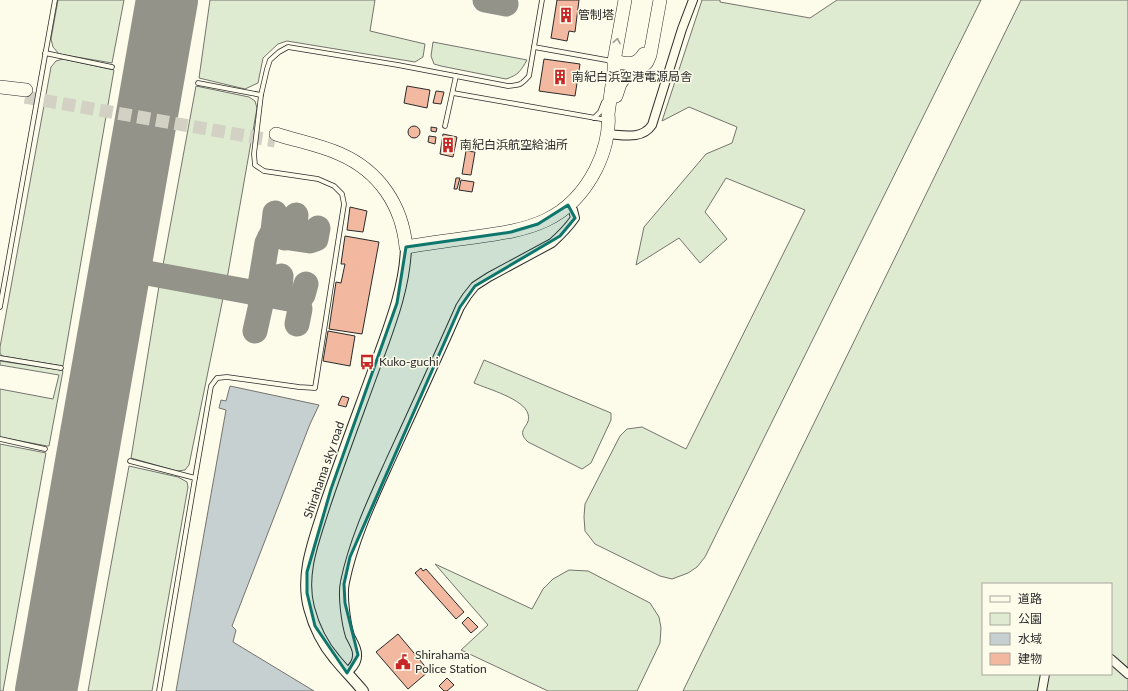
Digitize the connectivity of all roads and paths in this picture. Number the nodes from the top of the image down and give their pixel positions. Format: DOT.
graph roads {
  1 [pos="55,0"];
  2 [pos="542,0"];
  3 [pos="625,0"];
  4 [pos="660,0"];
  5 [pos="693,0"];
  6 [pos="655,31"];
  7 [pos="534,47"];
  8 [pos="46,53"];
  9 [pos="614,61"];
  10 [pos="112,67"];
  11 [pos="456,76"];
  12 [pos="198,83"];
  13 [pos="607,84"];
  14 [pos="0,87"];
  15 [pos="0,91"];
  16 [pos="452,93"];
  17 [pos="261,95"];
  18 [pos="604,99"];
  19 [pos="594,118"];
  20 [pos="445,126"];
  21 [pos="608,127"];
  22 [pos="276,138"];
  23 [pos="568,205"];
  24 [pos="406,247"];
  25 [pos="0,307"];
  26 [pos="0,358"];
  27 [pos="61,368"];
  28 [pos="0,439"];
  29 [pos="45,449"];
  30 [pos="130,461"];
  31 [pos="195,478"];
  32 [pos="1112,660"];
  33 [pos="346,673"];
  34 [pos="1128,674"];
  35 [pos="1045,675"];
  36 [pos="159,691"];
  37 [pos="363,691"];
  38 [pos="1042,691"];
  1 -- 8 [label="lane"];
  2 -- 7 [label="lane"];
  9 -- 3 [label="main road, one-way"];
  4 -- 6 [label="main road"];
  5 -- 21 [label="street"];
  6 -- 9 [label="main road"];
  6 -- 21 [label="main road"];
  7 -- 9 [label="lane"];
  7 -- 11 [label="lane"];
  8 -- 10 [label="lane"];
  8 -- 25 [label="lane"];
  9 -- 13 [label="lane"];
  9 -- 21 [label="main road"];
  11 -- 16 [label="lane"];
  11 -- 17 [label="lane"];
  12 -- 17 [label="lane"];
  14 -- 15 [label="main road"];
  16 -- 19 [label="lane"];
  16 -- 20 [label="lane"];
  17 -- 31 [label="lane"];
  18 -- 19 [label="lane"];
  19 -- 21 [label="lane"];
  21 -- 23 [label="main road"];
  22 -- 24 [label="main road"];
  23 -- 24 [label="main road"];
  23 -- 33 [label="street"];
  24 -- 33 [label="street, Shirahama sky road"];
  26 -- 27 [label="lane"];
  28 -- 29 [label="lane"];
  30 -- 31 [label="lane"];
  31 -- 36 [label="lane"];
  32 -- 34 [label="street"];
  33 -- 37 [label="street, Shirahama sky road"];
  35 -- 38 [label="street"];
}
